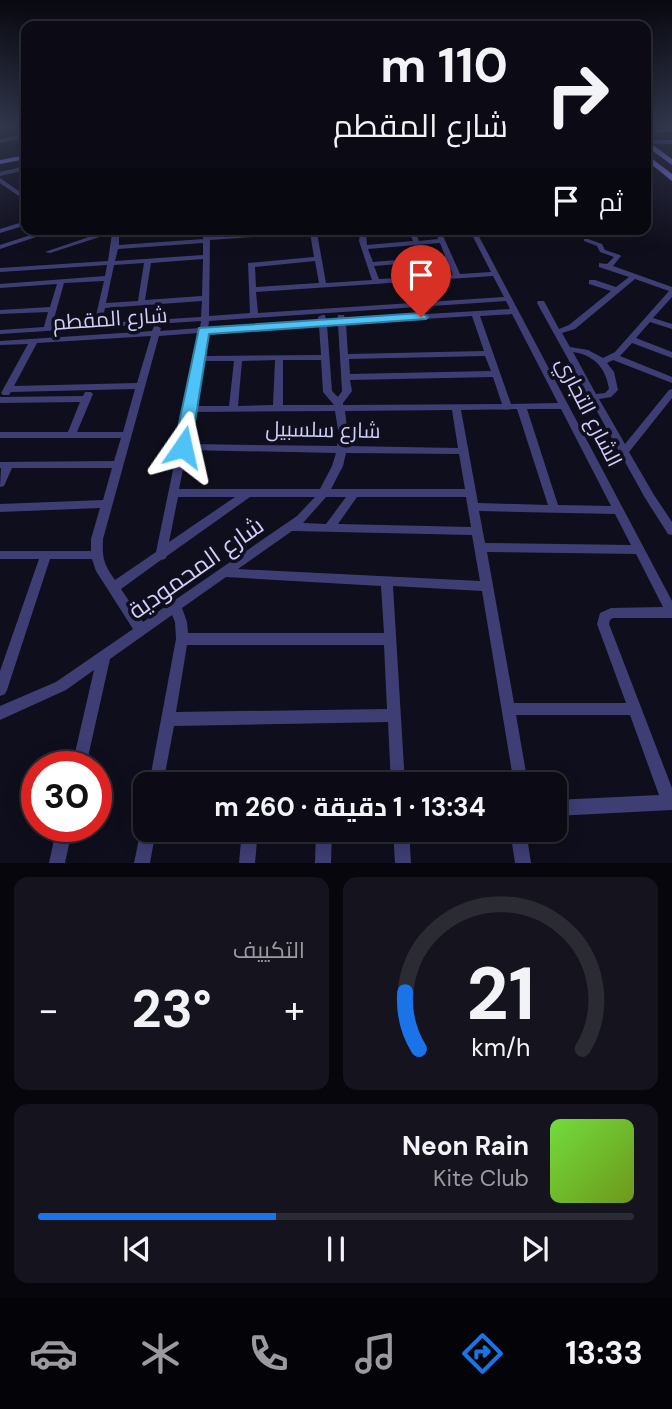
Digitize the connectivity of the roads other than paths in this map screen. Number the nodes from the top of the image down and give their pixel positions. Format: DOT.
graph roads {
  1 [pos="657,165"];
  2 [pos="21,169"];
  3 [pos="0,174"];
  4 [pos="672,178"];
  5 [pos="2,183"];
  6 [pos="21,196"];
  7 [pos="21,224"];
  8 [pos="1,229"];
  9 [pos="38,235"];
  10 [pos="103,235"];
  11 [pos="116,235"];
  12 [pos="228,235"];
  13 [pos="314,235"];
  14 [pos="364,235"];
  15 [pos="414,235"];
  16 [pos="440,235"];
  17 [pos="475,235"];
  18 [pos="207,236"];
  19 [pos="586,240"];
  20 [pos="442,241"];
  21 [pos="417,243"];
  22 [pos="0,247"];
  23 [pos="115,247"];
  24 [pos="364,247"];
  25 [pos="48,252"];
  26 [pos="206,257"];
  27 [pos="449,258"];
  28 [pos="318,259"];
  29 [pos="148,261"];
  30 [pos="111,264"];
  31 [pos="370,264"];
  32 [pos="2,270"];
  33 [pos="495,274"];
  34 [pos="457,276"];
  35 [pos="634,276"];
  36 [pos="108,278"];
  37 [pos="61,282"];
  38 [pos="376,282"];
  39 [pos="592,282"];
  40 [pos="0,284"];
  41 [pos="323,285"];
  42 [pos="252,290"];
  43 [pos="616,290"];
  44 [pos="672,290"];
  45 [pos="205,298"];
  46 [pos="509,299"];
  47 [pos="141,303"];
  48 [pos="541,303"];
  49 [pos="662,303"];
  50 [pos="102,306"];
  51 [pos="672,306"];
  52 [pos="52,309"];
  53 [pos="341,310"];
  54 [pos="321,311"];
  55 [pos="515,311"];
  56 [pos="0,312"];
  57 [pos="475,313"];
  58 [pos="254,316"];
  59 [pos="648,318"];
  60 [pos="205,319"];
  61 [pos="159,322"];
  62 [pos="342,322"];
  63 [pos="322,323"];
  64 [pos="97,326"];
  65 [pos="672,327"];
  66 [pos="47,329"];
  67 [pos="203,330"];
  68 [pos="0,332"];
  69 [pos="557,332"];
  70 [pos="156,333"];
  71 [pos="630,339"];
  72 [pos="34,341"];
  73 [pos="0,343"];
  74 [pos="567,349"];
  75 [pos="489,353"];
  76 [pos="672,355"];
  77 [pos="325,357"];
  78 [pos="614,357"];
  79 [pos="279,358"];
  80 [pos="345,358"];
  81 [pos="200,359"];
  82 [pos="238,359"];
  83 [pos="602,362"];
  84 [pos="496,374"];
  85 [pos="346,377"];
  86 [pos="672,380"];
  87 [pos="141,386"];
  88 [pos="91,387"];
  89 [pos="8,389"];
  90 [pos="672,392"];
  91 [pos="593,397"];
  92 [pos="86,399"];
  93 [pos="1,400"];
  94 [pos="339,405"];
  95 [pos="507,406"];
  96 [pos="522,406"];
  97 [pos="564,406"];
  98 [pos="456,407"];
  99 [pos="278,408"];
  100 [pos="190,409"];
  101 [pos="233,409"];
  102 [pos="0,435"];
  103 [pos="71,435"];
  104 [pos="127,435"];
  105 [pos="183,447"];
  106 [pos="343,449"];
  107 [pos="463,451"];
  108 [pos="624,452"];
  109 [pos="118,464"];
  110 [pos="4,465"];
  111 [pos="0,483"];
  112 [pos="174,493"];
  113 [pos="249,493"];
  114 [pos="355,493"];
  115 [pos="470,493"];
  116 [pos="323,494"];
  117 [pos="107,504"];
  118 [pos="473,507"];
  119 [pos="0,508"];
  120 [pos="554,508"];
  121 [pos="618,510"];
  122 [pos="291,527"];
  123 [pos="329,528"];
  124 [pos="671,528"];
  125 [pos="477,531"];
  126 [pos="480,547"];
  127 [pos="639,550"];
  128 [pos="0,555"];
  129 [pos="46,555"];
  130 [pos="96,555"];
  131 [pos="161,556"];
  132 [pos="226,573"];
  133 [pos="387,581"];
  134 [pos="486,586"];
  135 [pos="113,588"];
  136 [pos="176,608"];
  137 [pos="672,612"];
  138 [pos="142,631"];
  139 [pos="182,639"];
  140 [pos="391,639"];
  141 [pos="104,657"];
  142 [pos="0,690"];
  143 [pos="507,709"];
  144 [pos="635,709"];
  145 [pos="0,713"];
  146 [pos="395,715"];
  147 [pos="168,719"];
  148 [pos="82,751"];
  149 [pos="158,772"];
  150 [pos="397,772"];
  151 [pos="519,772"];
  152 [pos="671,803"];
  153 [pos="567,807"];
  154 [pos="62,842"];
  155 [pos="146,842"];
  156 [pos="249,842"];
  157 [pos="324,842"];
  158 [pos="402,842"];
  159 [pos="520,842"];
  160 [pos="57,863"];
  161 [pos="142,863"];
  162 [pos="247,863"];
  163 [pos="323,863"];
  164 [pos="403,863"];
  165 [pos="523,863"];
  1 -- 4 [label="main road"];
  2 -- 3 [label="street"];
  5 -- 6 [label="street"];
  7 -- 8 [label="street"];
  9 -- 22 [label="street"];
  10 -- 25 [label="street"];
  11 -- 23 [label="street"];
  12 -- 18 [label="street"];
  13 -- 28 [label="street"];
  14 -- 24 [label="street"];
  15 -- 21 [label="street"];
  16 -- 20 [label="street"];
  17 -- 33 [label="street, الشارع التجاري"];
  18 -- 23 [label="street"];
  18 -- 26 [label="street"];
  19 -- 35 [label="street"];
  20 -- 21 [label="street"];
  20 -- 27 [label="street"];
  21 -- 24 [label="street"];
  23 -- 30 [label="street"];
  24 -- 31 [label="street"];
  26 -- 29 [label="street"];
  26 -- 45 [label="street"];
  27 -- 31 [label="street"];
  27 -- 34 [label="street"];
  28 -- 41 [label="street"];
  28 -- 42 [label="street"];
  29 -- 30 [label="street"];
  29 -- 47 [label="street"];
  30 -- 32 [label="street"];
  30 -- 36 [label="street"];
  31 -- 38 [label="street"];
  32 -- 40 [label="street"];
  33 -- 34 [label="street"];
  33 -- 46 [label="street, الشارع التجاري"];
  34 -- 38 [label="street"];
  35 -- 43 [label="street"];
  35 -- 44 [label="street"];
  36 -- 37 [label="street"];
  36 -- 50 [label="street"];
  37 -- 40 [label="street"];
  37 -- 52 [label="street"];
  38 -- 41 [label="street"];
  39 -- 43 [label="street"];
  41 -- 42 [label="street"];
  42 -- 58 [label="street"];
  43 -- 69 [label="street"];
  44 -- 49 [label="street"];
  45 -- 47 [label="street"];
  45 -- 60 [label="street"];
  46 -- 53 [label="street, شارع المقطم"];
  46 -- 55 [label="street, الشارع التجاري"];
  47 -- 50 [label="street"];
  48 -- 69 [label="street, الشارع التجاري"];
  49 -- 51 [label="street"];
  49 -- 59 [label="street"];
  50 -- 64 [label="street"];
  52 -- 56 [label="street"];
  52 -- 66 [label="street"];
  53 -- 54 [label="street, شارع المقطم"];
  53 -- 62 [label="street"];
  54 -- 58 [label="street, شارع المقطم"];
  54 -- 63 [label="street"];
  55 -- 57 [label="street, شارع المقطم"];
  55 -- 97 [label="street, الشارع التجاري"];
  57 -- 62 [label="street, شارع المقطم"];
  57 -- 75 [label="street"];
  58 -- 60 [label="street, شارع المقطم"];
  59 -- 65 [label="street"];
  59 -- 71 [label="street"];
  60 -- 61 [label="street, شارع المقطم"];
  60 -- 67 [label="street"];
  61 -- 64 [label="street, شارع المقطم"];
  61 -- 70 [label="street"];
  62 -- 63 [label="street, شارع المقطم"];
  62 -- 80 [label="street"];
  63 -- 67 [label="street, شارع المقطم"];
  63 -- 77 [label="street"];
  64 -- 66 [label="street, شارع المقطم"];
  66 -- 68 [label="street, شارع المقطم"];
  67 -- 70 [label="street, شارع المقطم"];
  67 -- 81 [label="street"];
  69 -- 74 [label="street, الشارع التجاري"];
  70 -- 72 [label="street, شارع المقطم"];
  70 -- 87 [label="street"];
  71 -- 76 [label="street"];
  71 -- 78 [label="street"];
  72 -- 73 [label="street, شارع المقطم"];
  72 -- 89 [label="street"];
  74 -- 83 [label="street"];
  74 -- 91 [label="street, الشارع التجاري"];
  75 -- 80 [label="street"];
  75 -- 84 [label="street"];
  77 -- 79 [label="street"];
  77 -- 94 [label="street"];
  78 -- 83 [label="street"];
  78 -- 86 [label="street"];
  79 -- 82 [label="street"];
  79 -- 99 [label="street"];
  80 -- 85 [label="street"];
  81 -- 82 [label="street"];
  81 -- 100 [label="street"];
  82 -- 101 [label="street"];
  83 -- 91 [label="street"];
  84 -- 85 [label="street"];
  84 -- 95 [label="street"];
  85 -- 94 [label="street"];
  87 -- 88 [label="street"];
  87 -- 104 [label="street"];
  88 -- 89 [label="street"];
  88 -- 92 [label="street"];
  89 -- 93 [label="street"];
  90 -- 108 [label="street"];
  91 -- 108 [label="street, الشارع التجاري"];
  92 -- 93 [label="street"];
  92 -- 103 [label="street"];
  94 -- 98 [label="street"];
  94 -- 99 [label="street"];
  94 -- 106 [label="street, شارع المحمودية"];
  95 -- 96 [label="street"];
  95 -- 98 [label="street"];
  96 -- 97 [label="street"];
  96 -- 120 [label="street"];
  97 -- 121 [label="street, الشارع التجاري"];
  98 -- 107 [label="street"];
  99 -- 101 [label="street"];
  100 -- 101 [label="street"];
  100 -- 105 [label="street"];
  102 -- 103 [label="street"];
  103 -- 104 [label="street"];
  104 -- 109 [label="street"];
  105 -- 106 [label="street, شارع سلسبيل"];
  105 -- 112 [label="street"];
  106 -- 107 [label="street, شارع سلسبيل"];
  106 -- 116 [label="street, شارع المحمودية"];
  107 -- 115 [label="street"];
  108 -- 124 [label="street, الشارع التجاري"];
  109 -- 110 [label="street"];
  109 -- 117 [label="street"];
  110 -- 111 [label="street"];
  112 -- 113 [label="street"];
  112 -- 131 [label="street"];
  113 -- 116 [label="street"];
  113 -- 131 [label="street"];
  114 -- 115 [label="street"];
  114 -- 116 [label="street"];
  114 -- 123 [label="street"];
  115 -- 118 [label="street"];
  116 -- 122 [label="street, شارع المحمودية"];
  117 -- 119 [label="street"];
  117 -- 130 [label="street"];
  118 -- 120 [label="street"];
  118 -- 125 [label="street"];
  120 -- 121 [label="street"];
  121 -- 127 [label="street, الشارع التجاري"];
  122 -- 123 [label="street"];
  122 -- 132 [label="street, شارع المحمودية"];
  123 -- 125 [label="street"];
  125 -- 126 [label="street"];
  126 -- 127 [label="street"];
  126 -- 134 [label="street"];
  127 -- 137 [label="street, الشارع التجاري"];
  128 -- 129 [label="street"];
  129 -- 130 [label="street"];
  129 -- 142 [label="street"];
  130 -- 135 [label="street"];
  131 -- 135 [label="street"];
  132 -- 133 [label="street"];
  132 -- 136 [label="street, شارع المحمودية"];
  133 -- 134 [label="street"];
  133 -- 140 [label="street"];
  134 -- 143 [label="street"];
  135 -- 138 [label="street"];
  136 -- 138 [label="street, شارع المحمودية"];
  136 -- 139 [label="street"];
  137 -- 144 [label="street"];
  138 -- 141 [label="street, شارع المحمودية"];
  139 -- 140 [label="street"];
  139 -- 147 [label="street"];
  140 -- 146 [label="street"];
  141 -- 145 [label="street, شارع المحمودية"];
  141 -- 148 [label="street"];
  143 -- 144 [label="street"];
  143 -- 151 [label="street"];
  144 -- 152 [label="street"];
  146 -- 147 [label="street"];
  146 -- 150 [label="street"];
  147 -- 149 [label="street"];
  152 -- 153 [label="street"];
  154 -- 160 [label="street"];
  155 -- 161 [label="street"];
  156 -- 162 [label="street"];
  157 -- 163 [label="street"];
  158 -- 164 [label="street"];
  159 -- 165 [label="street"];
}
